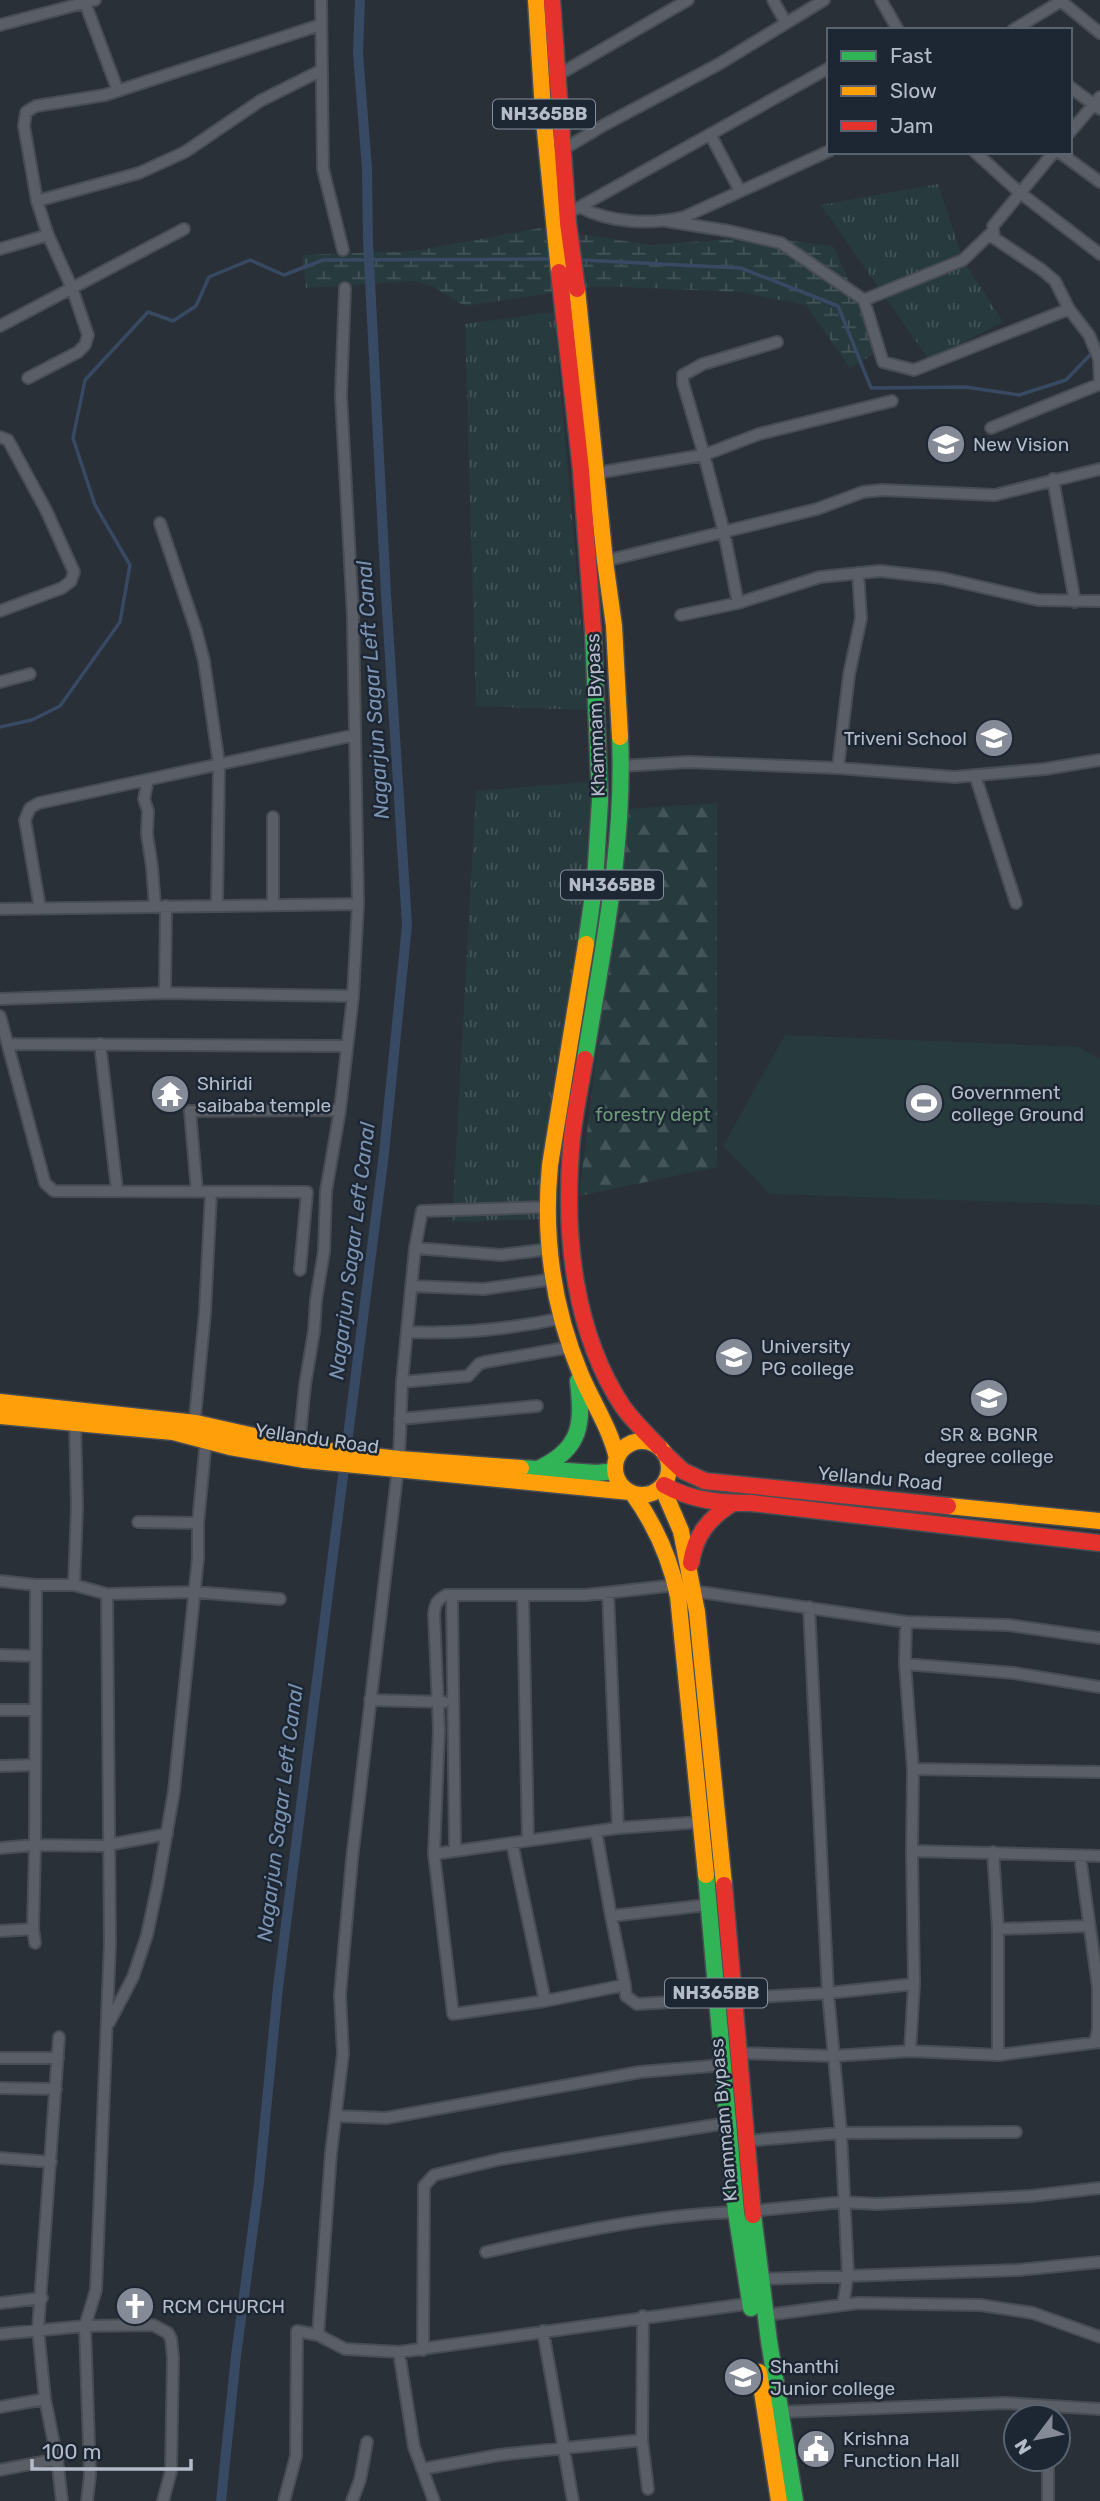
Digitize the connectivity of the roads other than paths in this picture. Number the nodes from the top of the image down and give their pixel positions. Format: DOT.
graph roads {
  1 [pos="321,0"];
  2 [pos="536,0"];
  3 [pos="552,0"];
  4 [pos="688,0"];
  5 [pos="773,0"];
  6 [pos="824,0"];
  7 [pos="881,0"];
  8 [pos="88,1"];
  9 [pos="1063,1"];
  10 [pos="786,23"];
  11 [pos="0,25"];
  12 [pos="320,25"];
  13 [pos="897,28"];
  14 [pos="1016,28"];
  15 [pos="1100,33"];
  16 [pos="827,69"];
  17 [pos="322,70"];
  18 [pos="558,75"];
  19 [pos="1072,88"];
  20 [pos="118,91"];
  21 [pos="1098,103"];
  22 [pos="1072,130"];
  23 [pos="710,134"];
  24 [pos="564,149"];
  25 [pos="827,151"];
  26 [pos="977,154"];
  27 [pos="1054,154"];
  28 [pos="1059,154"];
  29 [pos="1100,182"];
  30 [pos="740,191"];
  31 [pos="1019,192"];
  32 [pos="37,201"];
  33 [pos="567,218"];
  34 [pos="666,222"];
  35 [pos="184,229"];
  36 [pos="992,232"];
  37 [pos="48,235"];
  38 [pos="0,249"];
  39 [pos="343,250"];
  40 [pos="1100,254"];
  41 [pos="72,288"];
  42 [pos="345,288"];
  43 [pos="570,296"];
  44 [pos="864,300"];
  45 [pos="1069,309"];
  46 [pos="0,326"];
  47 [pos="777,342"];
  48 [pos="1098,359"];
  49 [pos="28,378"];
  50 [pos="1100,384"];
  51 [pos="892,401"];
  52 [pos="992,428"];
  53 [pos="0,436"];
  54 [pos="704,455"];
  55 [pos="1100,469"];
  56 [pos="596,472"];
  57 [pos="1053,479"];
  58 [pos="160,523"];
  59 [pos="724,532"];
  60 [pos="604,561"];
  61 [pos="858,573"];
  62 [pos="1100,601"];
  63 [pos="1075,602"];
  64 [pos="738,603"];
  65 [pos="0,611"];
  66 [pos="681,615"];
  67 [pos="30,674"];
  68 [pos="0,682"];
  69 [pos="355,735"];
  70 [pos="1100,760"];
  71 [pos="219,764"];
  72 [pos="621,766"];
  73 [pos="838,768"];
  74 [pos="975,775"];
  75 [pos="148,780"];
  76 [pos="274,817"];
  77 [pos="1016,903"];
  78 [pos="358,904"];
  79 [pos="272,905"];
  80 [pos="160,906"];
  81 [pos="216,906"];
  82 [pos="40,908"];
  83 [pos="0,909"];
  84 [pos="165,993"];
  85 [pos="353,996"];
  86 [pos="0,999"];
  87 [pos="0,1016"];
  88 [pos="9,1044"];
  89 [pos="100,1044"];
  90 [pos="346,1045"];
  91 [pos="340,1110"];
  92 [pos="117,1190"];
  93 [pos="327,1191"];
  94 [pos="197,1192"];
  95 [pos="307,1192"];
  96 [pos="211,1193"];
  97 [pos="548,1207"];
  98 [pos="415,1248"];
  99 [pos="550,1249"];
  100 [pos="300,1270"];
  101 [pos="554,1279"];
  102 [pos="411,1286"];
  103 [pos="562,1318"];
  104 [pos="407,1332"];
  105 [pos="571,1347"];
  106 [pos="402,1382"];
  107 [pos="0,1402"];
  108 [pos="537,1406"];
  109 [pos="0,1416"];
  110 [pos="400,1419"];
  111 [pos="75,1422"];
  112 [pos="198,1433"];
  113 [pos="662,1450"];
  114 [pos="305,1451"];
  115 [pos="398,1465"];
  116 [pos="616,1465"];
  117 [pos="540,1468"];
  118 [pos="663,1486"];
  119 [pos="631,1493"];
  120 [pos="733,1503"];
  121 [pos="1100,1521"];
  122 [pos="138,1522"];
  123 [pos="198,1523"];
  124 [pos="1100,1543"];
  125 [pos="0,1581"];
  126 [pos="36,1585"];
  127 [pos="74,1585"];
  128 [pos="687,1586"];
  129 [pos="195,1592"];
  130 [pos="608,1593"];
  131 [pos="107,1594"];
  132 [pos="452,1595"];
  133 [pos="523,1596"];
  134 [pos="280,1599"];
  135 [pos="809,1607"];
  136 [pos="906,1622"];
  137 [pos="1100,1638"];
  138 [pos="0,1655"];
  139 [pos="35,1656"];
  140 [pos="905,1664"];
  141 [pos="1100,1687"];
  142 [pos="370,1700"];
  143 [pos="438,1701"];
  144 [pos="453,1702"];
  145 [pos="0,1710"];
  146 [pos="35,1710"];
  147 [pos="35,1765"];
  148 [pos="0,1766"];
  149 [pos="913,1769"];
  150 [pos="1100,1772"];
  151 [pos="701,1822"];
  152 [pos="618,1828"];
  153 [pos="596,1831"];
  154 [pos="167,1834"];
  155 [pos="528,1840"];
  156 [pos="512,1843"];
  157 [pos="35,1845"];
  158 [pos="108,1845"];
  159 [pos="0,1848"];
  160 [pos="455,1851"];
  161 [pos="912,1851"];
  162 [pos="993,1852"];
  163 [pos="434,1854"];
  164 [pos="1080,1856"];
  165 [pos="1100,1856"];
  166 [pos="708,1905"];
  167 [pos="611,1916"];
  168 [pos="1088,1926"];
  169 [pos="33,1929"];
  170 [pos="998,1929"];
  171 [pos="0,1931"];
  172 [pos="35,1943"];
  173 [pos="914,1984"];
  174 [pos="625,1985"];
  175 [pos="828,1993"];
  176 [pos="725,1999"];
  177 [pos="545,2001"];
  178 [pos="107,2027"];
  179 [pos="59,2037"];
  180 [pos="1098,2042"];
  181 [pos="910,2051"];
  182 [pos="738,2053"];
  183 [pos="998,2055"];
  184 [pos="833,2056"];
  185 [pos="58,2057"];
  186 [pos="0,2058"];
  187 [pos="724,2065"];
  188 [pos="0,2088"];
  189 [pos="56,2089"];
  190 [pos="335,2116"];
  191 [pos="727,2123"];
  192 [pos="1016,2132"];
  193 [pos="841,2133"];
  194 [pos="745,2141"];
  195 [pos="0,2158"];
  196 [pos="51,2162"];
  197 [pos="1100,2188"];
  198 [pos="843,2202"];
  199 [pos="744,2212"];
  200 [pos="486,2252"];
  201 [pos="1100,2262"];
  202 [pos="848,2274"];
  203 [pos="761,2279"];
  204 [pos="42,2298"];
  205 [pos="0,2303"];
  206 [pos="843,2305"];
  207 [pos="760,2307"];
  208 [pos="643,2316"];
  209 [pos="85,2326"];
  210 [pos="38,2329"];
  211 [pos="543,2331"];
  212 [pos="0,2334"];
  213 [pos="318,2335"];
  214 [pos="1100,2337"];
  215 [pos="423,2350"];
  216 [pos="399,2352"];
  217 [pos="45,2399"];
  218 [pos="1002,2403"];
  219 [pos="0,2407"];
  220 [pos="1100,2409"];
  221 [pos="1072,2410"];
  222 [pos="780,2412"];
  223 [pos="642,2440"];
  224 [pos="367,2442"];
  225 [pos="564,2447"];
  226 [pos="57,2459"];
  227 [pos="422,2469"];
  228 [pos="0,2470"];
  229 [pos="1048,2473"];
  230 [pos="648,2489"];
  231 [pos="354,2499"];
  232 [pos="62,2501"];
  233 [pos="87,2501"];
  234 [pos="163,2501"];
  235 [pos="284,2501"];
  236 [pos="434,2501"];
  237 [pos="573,2501"];
  238 [pos="779,2501"];
  239 [pos="795,2501"];
  240 [pos="1048,2501"];
  1 -- 12 [label="street"];
  2 -- 33 [label="main road, Khammam Bypass / NH365BB"];
  3 -- 18 [label="main road, Khammam Bypass / NH365BB"];
  4 -- 18 [label="street"];
  5 -- 10 [label="street"];
  6 -- 10 [label="street"];
  7 -- 13 [label="street"];
  8 -- 11 [label="street"];
  8 -- 20 [label="street"];
  9 -- 14 [label="street"];
  9 -- 15 [label="street"];
  10 -- 24 [label="street"];
  12 -- 17 [label="street"];
  12 -- 20 [label="street"];
  16 -- 23 [label="street"];
  17 -- 32 [label="street"];
  17 -- 39 [label="street"];
  18 -- 24 [label="main road, Khammam Bypass / NH365BB"];
  19 -- 21 [label="street"];
  20 -- 32 [label="street"];
  21 -- 22 [label="street"];
  23 -- 30 [label="street"];
  23 -- 33 [label="street"];
  24 -- 33 [label="main road, Khammam Bypass / NH365BB"];
  25 -- 30 [label="street"];
  26 -- 31 [label="street"];
  27 -- 31 [label="street"];
  28 -- 29 [label="street"];
  30 -- 34 [label="street"];
  31 -- 36 [label="street"];
  31 -- 40 [label="street"];
  32 -- 37 [label="street"];
  33 -- 34 [label="street"];
  33 -- 43 [label="main road, Khammam Bypass / NH365BB"];
  34 -- 44 [label="street"];
  35 -- 41 [label="street"];
  36 -- 44 [label="street"];
  36 -- 45 [label="street"];
  37 -- 38 [label="street"];
  37 -- 41 [label="street"];
  41 -- 46 [label="street"];
  41 -- 49 [label="street"];
  42 -- 69 [label="street"];
  43 -- 56 [label="main road, Khammam Bypass / NH365BB"];
  43 -- 97 [label="main road, Khammam Bypass / NH365BB"];
  44 -- 45 [label="street"];
  45 -- 48 [label="street"];
  47 -- 54 [label="street"];
  48 -- 50 [label="street"];
  50 -- 52 [label="street"];
  51 -- 54 [label="street"];
  53 -- 65 [label="street"];
  54 -- 56 [label="street"];
  54 -- 59 [label="street"];
  55 -- 57 [label="street"];
  56 -- 60 [label="main road, Khammam Bypass / NH365BB"];
  57 -- 59 [label="street"];
  57 -- 63 [label="street"];
  58 -- 71 [label="street"];
  59 -- 60 [label="street"];
  59 -- 64 [label="street"];
  60 -- 72 [label="main road, Khammam Bypass / NH365BB"];
  61 -- 63 [label="street"];
  61 -- 64 [label="street"];
  61 -- 73 [label="street"];
  62 -- 63 [label="street"];
  64 -- 66 [label="street"];
  67 -- 68 [label="street"];
  69 -- 71 [label="street"];
  69 -- 78 [label="street"];
  70 -- 74 [label="street"];
  71 -- 75 [label="street"];
  71 -- 81 [label="street"];
  72 -- 73 [label="street"];
  72 -- 113 [label="main road, Khammam Bypass / NH365BB"];
  73 -- 74 [label="street"];
  74 -- 77 [label="street"];
  75 -- 80 [label="street"];
  75 -- 82 [label="street"];
  76 -- 79 [label="street"];
  78 -- 79 [label="street"];
  78 -- 85 [label="street"];
  79 -- 81 [label="street"];
  80 -- 81 [label="street"];
  80 -- 82 [label="street"];
  80 -- 84 [label="street"];
  82 -- 83 [label="street"];
  84 -- 85 [label="street"];
  84 -- 86 [label="street"];
  85 -- 90 [label="street"];
  87 -- 88 [label="street"];
  88 -- 89 [label="street"];
  88 -- 92 [label="street"];
  89 -- 90 [label="street"];
  89 -- 92 [label="street"];
  90 -- 91 [label="street"];
  91 -- 93 [label="street"];
  91 -- 94 [label="street"];
  92 -- 94 [label="street"];
  93 -- 95 [label="street"];
  93 -- 114 [label="street"];
  94 -- 96 [label="street"];
  95 -- 96 [label="street"];
  95 -- 100 [label="street"];
  96 -- 112 [label="street"];
  97 -- 98 [label="street"];
  97 -- 99 [label="main road, Khammam Bypass / NH365BB"];
  98 -- 99 [label="street"];
  98 -- 102 [label="street"];
  99 -- 101 [label="main road, Khammam Bypass / NH365BB"];
  101 -- 102 [label="street"];
  101 -- 103 [label="main road, Khammam Bypass / NH365BB"];
  102 -- 104 [label="street"];
  103 -- 104 [label="street"];
  103 -- 105 [label="main road, Khammam Bypass / NH365BB"];
  104 -- 106 [label="street"];
  105 -- 106 [label="street"];
  105 -- 116 [label="main road, Khammam Bypass / NH365BB"];
  105 -- 117 [label="main road"];
  106 -- 110 [label="street"];
  107 -- 112 [label="main road, Yellandu Road"];
  108 -- 110 [label="street"];
  109 -- 111 [label="main road, Yellandu Road"];
  110 -- 115 [label="street"];
  111 -- 112 [label="main road, Yellandu Road"];
  111 -- 127 [label="street"];
  112 -- 114 [label="main road, Yellandu Road"];
  112 -- 123 [label="street"];
  113 -- 116 [label="main road"];
  113 -- 118 [label="main road, NH365BB"];
  113 -- 121 [label="main road, Yellandu Road"];
  114 -- 115 [label="main road, Yellandu Road"];
  115 -- 117 [label="main road, Yellandu Road"];
  115 -- 119 [label="main road, Yellandu Road"];
  115 -- 142 [label="street"];
  116 -- 117 [label="main road, Yellandu Road"];
  116 -- 119 [label="main road, NH365BB"];
  118 -- 119 [label="main road"];
  118 -- 120 [label="main road, Yellandu Road"];
  118 -- 128 [label="main road, Khammam Bypass / NH365BB"];
  119 -- 128 [label="main road, Khammam Bypass / NH365BB"];
  120 -- 124 [label="main road, Yellandu Road"];
  120 -- 128 [label="main road"];
  122 -- 123 [label="street"];
  123 -- 129 [label="street"];
  125 -- 126 [label="street"];
  126 -- 127 [label="street"];
  126 -- 139 [label="street"];
  127 -- 131 [label="street"];
  128 -- 130 [label="street"];
  128 -- 135 [label="street"];
  128 -- 151 [label="main road, Khammam Bypass / NH365BB"];
  128 -- 176 [label="main road, Khammam Bypass / NH365BB"];
  129 -- 131 [label="street"];
  129 -- 134 [label="street"];
  129 -- 154 [label="street"];
  130 -- 133 [label="street"];
  130 -- 152 [label="street"];
  131 -- 158 [label="street"];
  132 -- 133 [label="street"];
  132 -- 143 [label="street"];
  132 -- 144 [label="street"];
  133 -- 155 [label="street"];
  135 -- 136 [label="street"];
  135 -- 175 [label="street"];
  136 -- 137 [label="street"];
  136 -- 140 [label="street"];
  138 -- 139 [label="street"];
  139 -- 146 [label="street"];
  140 -- 141 [label="street"];
  140 -- 149 [label="street"];
  142 -- 143 [label="street"];
  142 -- 190 [label="street"];
  143 -- 144 [label="street"];
  143 -- 163 [label="street"];
  144 -- 160 [label="street"];
  145 -- 146 [label="street"];
  146 -- 147 [label="street"];
  147 -- 148 [label="street"];
  147 -- 157 [label="street"];
  149 -- 150 [label="street"];
  149 -- 161 [label="street"];
  151 -- 152 [label="street"];
  151 -- 166 [label="main road, Khammam Bypass / NH365BB"];
  152 -- 153 [label="street"];
  153 -- 155 [label="street"];
  153 -- 167 [label="street"];
  154 -- 158 [label="street"];
  154 -- 178 [label="street"];
  155 -- 156 [label="street"];
  156 -- 160 [label="street"];
  156 -- 177 [label="street"];
  157 -- 158 [label="street"];
  157 -- 159 [label="street"];
  157 -- 169 [label="street"];
  158 -- 178 [label="street"];
  160 -- 163 [label="street"];
  161 -- 162 [label="street"];
  161 -- 173 [label="street"];
  162 -- 164 [label="street"];
  162 -- 170 [label="street"];
  163 -- 177 [label="street"];
  164 -- 165 [label="street"];
  164 -- 168 [label="street"];
  166 -- 167 [label="street"];
  166 -- 176 [label="main road, Khammam Bypass / NH365BB"];
  167 -- 174 [label="street"];
  168 -- 170 [label="street"];
  168 -- 180 [label="street"];
  169 -- 171 [label="street"];
  169 -- 172 [label="street"];
  170 -- 183 [label="street"];
  173 -- 175 [label="street"];
  173 -- 181 [label="street"];
  174 -- 176 [label="street"];
  174 -- 177 [label="street"];
  175 -- 176 [label="street"];
  175 -- 184 [label="street"];
  176 -- 182 [label="main road, Khammam Bypass / NH365BB"];
  176 -- 187 [label="main road, Khammam Bypass / NH365BB"];
  178 -- 209 [label="street"];
  179 -- 185 [label="street"];
  180 -- 183 [label="street"];
  181 -- 183 [label="street"];
  181 -- 184 [label="street"];
  182 -- 184 [label="street"];
  182 -- 194 [label="main road, Khammam Bypass / NH365BB"];
  184 -- 193 [label="street"];
  185 -- 186 [label="street"];
  185 -- 189 [label="street"];
  187 -- 190 [label="street"];
  187 -- 191 [label="main road, Khammam Bypass / NH365BB"];
  188 -- 189 [label="street"];
  189 -- 196 [label="street"];
  190 -- 213 [label="street"];
  191 -- 199 [label="main road, Khammam Bypass / NH365BB"];
  191 -- 215 [label="street"];
  192 -- 193 [label="street"];
  193 -- 194 [label="street"];
  193 -- 198 [label="street"];
  194 -- 199 [label="main road, Khammam Bypass / NH365BB"];
  195 -- 196 [label="street"];
  196 -- 204 [label="street"];
  197 -- 198 [label="street"];
  198 -- 199 [label="street"];
  198 -- 202 [label="street"];
  199 -- 200 [label="street"];
  199 -- 203 [label="main road, Khammam Bypass / NH365BB"];
  199 -- 207 [label="main road, Khammam Bypass / NH365BB"];
  201 -- 202 [label="street"];
  202 -- 203 [label="street"];
  202 -- 206 [label="street"];
  203 -- 207 [label="main road, Khammam Bypass / NH365BB"];
  204 -- 205 [label="street"];
  204 -- 210 [label="street"];
  206 -- 207 [label="street"];
  206 -- 214 [label="street"];
  207 -- 208 [label="street"];
  207 -- 222 [label="main road, Khammam Bypass / NH365BB"];
  207 -- 238 [label="main road, Khammam Bypass / NH365BB"];
  208 -- 211 [label="street"];
  208 -- 223 [label="street"];
  209 -- 210 [label="street"];
  209 -- 233 [label="street"];
  209 -- 234 [label="street"];
  210 -- 212 [label="street"];
  210 -- 217 [label="street"];
  211 -- 215 [label="street"];
  211 -- 225 [label="street"];
  213 -- 216 [label="street"];
  213 -- 235 [label="street"];
  215 -- 216 [label="street"];
  216 -- 227 [label="street"];
  217 -- 219 [label="street"];
  217 -- 226 [label="street"];
  218 -- 222 [label="street"];
  220 -- 221 [label="street"];
  222 -- 239 [label="main road, Khammam Bypass / NH365BB"];
  223 -- 225 [label="street"];
  223 -- 230 [label="street"];
  224 -- 231 [label="street"];
  225 -- 227 [label="street"];
  225 -- 237 [label="street"];
  226 -- 228 [label="street"];
  226 -- 232 [label="street"];
  227 -- 236 [label="street"];
  229 -- 240 [label="street"];
}
